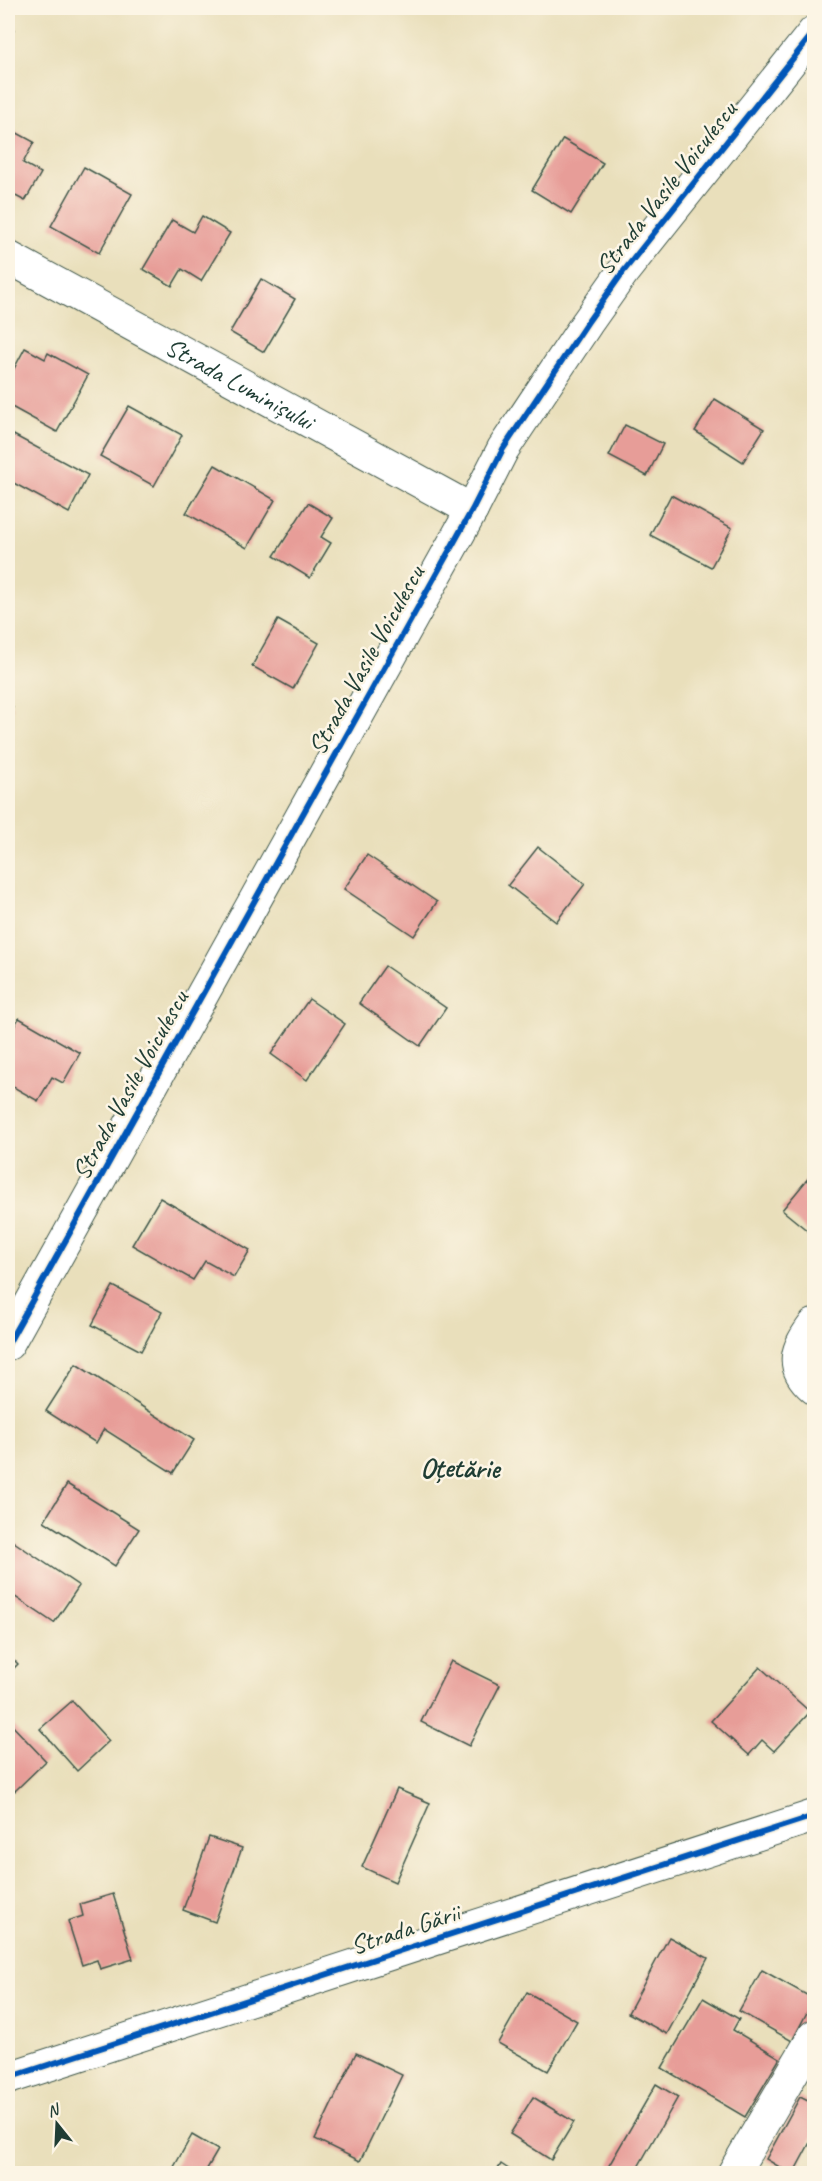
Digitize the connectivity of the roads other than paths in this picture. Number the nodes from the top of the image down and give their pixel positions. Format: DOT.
graph roads {
  1 [pos="814,32"];
  2 [pos="8,257"];
  3 [pos="472,510"];
  4 [pos="814,1325"];
  5 [pos="8,1344"];
  6 [pos="810,1385"];
  7 [pos="814,1816"];
  8 [pos="814,2036"];
  9 [pos="8,2078"];
  10 [pos="733,2174"];
  1 -- 3 [label="street, Strada Vasile Voiculescu"];
  2 -- 3 [label="street, Strada Luminișului"];
  3 -- 5 [label="street, Strada Vasile Voiculescu"];
  4 -- 6 [label="street"];
  7 -- 9 [label="street, Strada Gării"];
  8 -- 10 [label="street"];
}
